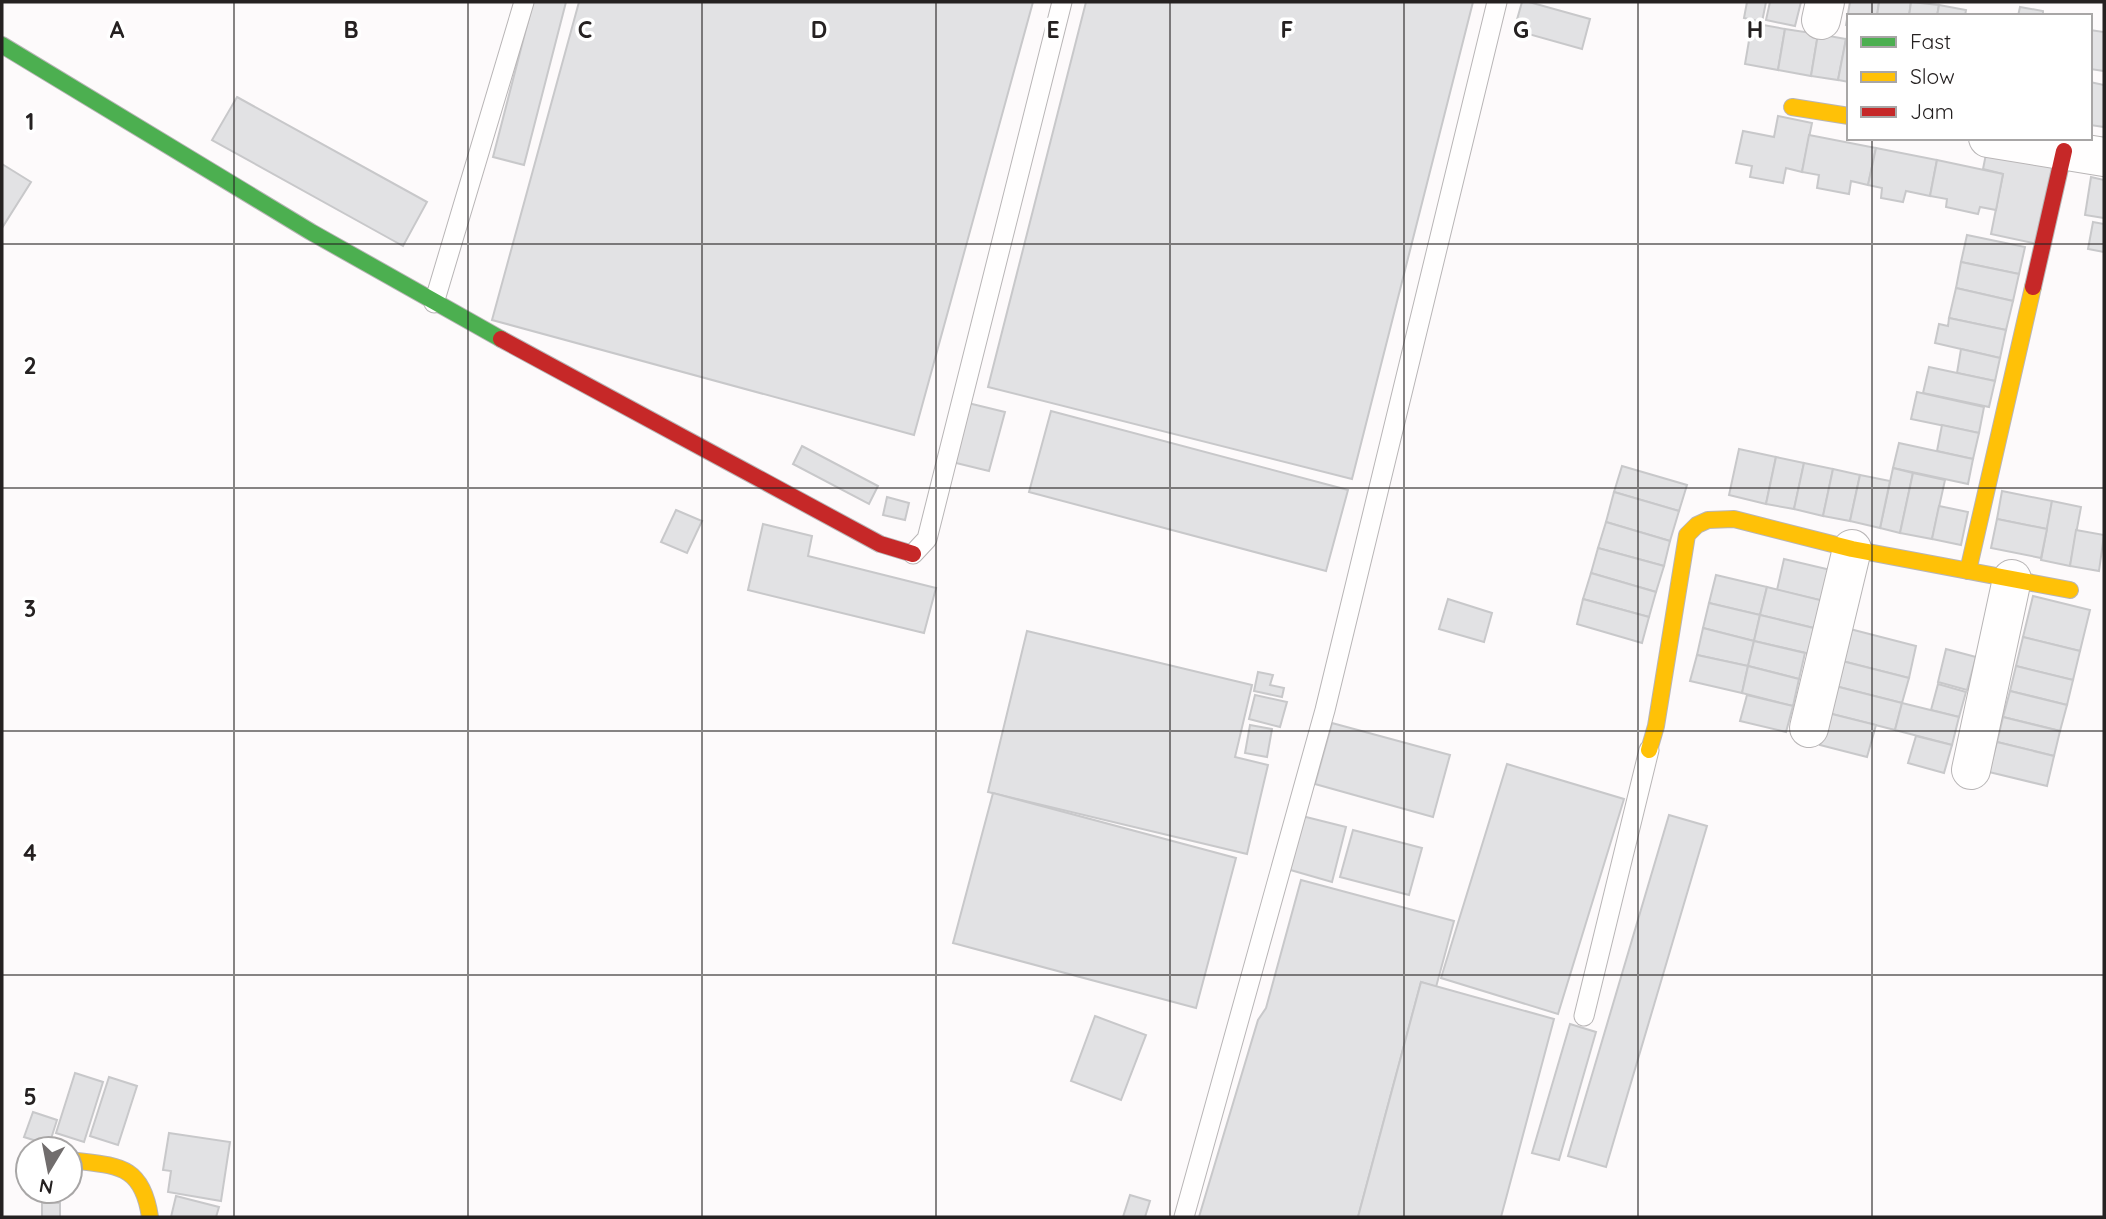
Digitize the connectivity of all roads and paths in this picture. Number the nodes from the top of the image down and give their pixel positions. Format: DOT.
graph roads {
  1 [pos="524,2"];
  2 [pos="1062,2"];
  3 [pos="1497,2"];
  4 [pos="2,44"];
  5 [pos="1792,107"];
  6 [pos="1847,116"];
  7 [pos="2001,140"];
  8 [pos="2064,150"];
  9 [pos="2104,157"];
  10 [pos="434,303"];
  11 [pos="1852,549"];
  12 [pos="913,554"];
  13 [pos="1968,571"];
  14 [pos="2012,579"];
  15 [pos="2070,590"];
  16 [pos="1809,728"];
  17 [pos="1649,750"];
  18 [pos="1971,770"];
  19 [pos="1584,1016"];
  20 [pos="84,1163"];
  21 [pos="150,1217"];
  22 [pos="1184,1217"];
  1 -- 10 [label="lane"];
  2 -- 12 [label="lane"];
  3 -- 22 [label="lane"];
  4 -- 10 [label="street"];
  5 -- 6 [label="street"];
  7 -- 8 [label="street"];
  8 -- 9 [label="street"];
  8 -- 13 [label="street"];
  10 -- 12 [label="street"];
  11 -- 13 [label="street"];
  11 -- 16 [label="street"];
  11 -- 17 [label="street"];
  13 -- 14 [label="street"];
  14 -- 15 [label="street"];
  14 -- 18 [label="street"];
  17 -- 19 [label="lane"];
  20 -- 21 [label="street"];
}
